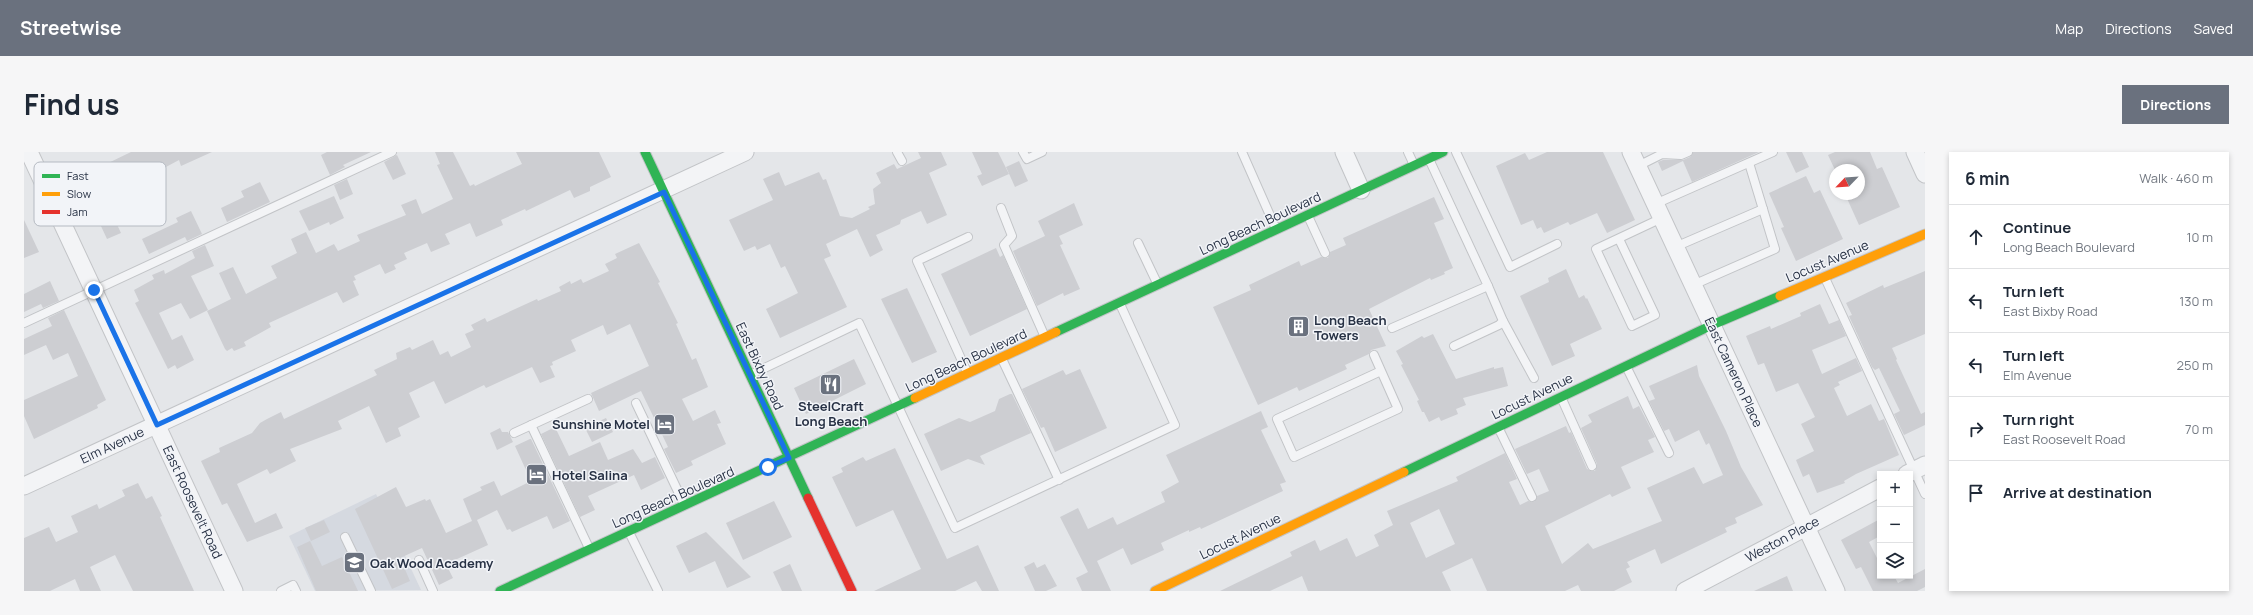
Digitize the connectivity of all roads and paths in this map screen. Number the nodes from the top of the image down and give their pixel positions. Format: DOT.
graph roads {
  1 [pos="29,152"];
  2 [pos="392,152"];
  3 [pos="645,152"];
  4 [pos="745,152"];
  5 [pos="897,152"];
  6 [pos="1042,152"];
  7 [pos="1242,152"];
  8 [pos="1344,152"];
  9 [pos="1408,152"];
  10 [pos="1443,152"];
  11 [pos="1456,152"];
  12 [pos="1688,152"];
  13 [pos="1773,152"];
  14 [pos="1915,152"];
  15 [pos="1025,156"];
  16 [pos="1429,158"];
  17 [pos="1634,159"];
  18 [pos="902,161"];
  19 [pos="34,163"];
  20 [pos="1749,163"];
  21 [pos="1414,165"];
  22 [pos="1925,174"];
  23 [pos="1361,190"];
  24 [pos="664,192"];
  25 [pos="1001,208"];
  26 [pos="1763,209"];
  27 [pos="1659,211"];
  28 [pos="1308,215"];
  29 [pos="64,226"];
  30 [pos="1276,229"];
  31 [pos="1925,234"];
  32 [pos="968,237"];
  33 [pos="1620,239"];
  34 [pos="1138,243"];
  35 [pos="1557,244"];
  36 [pos="1675,247"];
  37 [pos="1326,253"];
  38 [pos="1824,276"];
  39 [pos="1693,285"];
  40 [pos="1158,286"];
  41 [pos="1488,286"];
  42 [pos="94,290"];
  43 [pos="1119,304"];
  44 [pos="1503,321"];
  45 [pos="24,323"];
  46 [pos="1712,325"];
  47 [pos="1392,328"];
  48 [pos="1046,338"];
  49 [pos="1454,346"];
  50 [pos="1374,355"];
  51 [pos="1002,359"];
  52 [pos="1626,365"];
  53 [pos="1381,371"];
  54 [pos="968,374"];
  55 [pos="750,375"];
  56 [pos="1534,378"];
  57 [pos="1560,397"];
  58 [pos="588,399"];
  59 [pos="636,403"];
  60 [pos="899,406"];
  61 [pos="157,425"];
  62 [pos="531,425"];
  63 [pos="1498,427"];
  64 [pos="514,433"];
  65 [pos="1669,453"];
  66 [pos="789,458"];
  67 [pos="1592,466"];
  68 [pos="1916,470"];
  69 [pos="1059,480"];
  70 [pos="24,486"];
  71 [pos="1877,490"];
  72 [pos="1925,494"];
  73 [pos="1532,497"];
  74 [pos="684,505"];
  75 [pos="1806,526"];
  76 [pos="629,531"];
  77 [pos="345,537"];
  78 [pos="589,549"];
  79 [pos="419,560"];
  80 [pos="295,588"];
  81 [pos="234,591"];
  82 [pos="281,591"];
  83 [pos="371,591"];
  84 [pos="433,591"];
  85 [pos="500,591"];
  86 [pos="658,591"];
  87 [pos="852,591"];
  88 [pos="1154,591"];
  89 [pos="1684,591"];
  90 [pos="1836,591"];
  1 -- 19 [label="street, East Roosevelt Road"];
  2 -- 42 [label="lane"];
  3 -- 24 [label="street, East Bixby Road"];
  4 -- 24 [label="street, Elm Avenue"];
  5 -- 18 [label="lane"];
  6 -- 15 [label="lane"];
  7 -- 30 [label="lane"];
  8 -- 23 [label="street"];
  9 -- 21 [label="lane"];
  10 -- 16 [label="street, Long Beach Boulevard"];
  11 -- 35 [label="lane"];
  12 -- 17 [label="lane"];
  13 -- 20 [label="lane"];
  14 -- 22 [label="street"];
  16 -- 21 [label="street, Long Beach Boulevard"];
  16 -- 41 [label="lane"];
  17 -- 27 [label="street, East Cameron Place"];
  20 -- 26 [label="lane"];
  20 -- 27 [label="lane"];
  21 -- 23 [label="street, Long Beach Boulevard"];
  23 -- 28 [label="street, Long Beach Boulevard"];
  24 -- 55 [label="street, East Bixby Road"];
  24 -- 61 [label="street, Elm Avenue"];
  25 -- 48 [label="lane"];
  26 -- 36 [label="lane"];
  26 -- 39 [label="lane"];
  27 -- 33 [label="lane"];
  27 -- 36 [label="street, East Cameron Place"];
  28 -- 30 [label="street, Long Beach Boulevard"];
  28 -- 37 [label="lane"];
  29 -- 42 [label="street, East Roosevelt Road"];
  30 -- 40 [label="street, Long Beach Boulevard"];
  31 -- 38 [label="street, Locust Avenue"];
  32 -- 54 [label="lane"];
  33 -- 33 [label="lane"];
  34 -- 40 [label="lane"];
  36 -- 39 [label="street, East Cameron Place"];
  38 -- 46 [label="street, Locust Avenue"];
  38 -- 68 [label="lane"];
  39 -- 46 [label="street, East Cameron Place"];
  40 -- 43 [label="street, Long Beach Boulevard"];
  41 -- 44 [label="lane"];
  41 -- 47 [label="lane"];
  42 -- 45 [label="lane"];
  42 -- 61 [label="street, East Roosevelt Road"];
  43 -- 48 [label="street, Long Beach Boulevard"];
  43 -- 69 [label="lane"];
  44 -- 49 [label="lane"];
  44 -- 56 [label="lane"];
  46 -- 52 [label="street, Locust Avenue"];
  46 -- 75 [label="street, East Cameron Place"];
  48 -- 51 [label="street, Long Beach Boulevard"];
  50 -- 53 [label="lane"];
  51 -- 54 [label="street, Long Beach Boulevard"];
  51 -- 69 [label="lane"];
  52 -- 57 [label="street, Locust Avenue"];
  52 -- 65 [label="lane"];
  53 -- 53 [label="lane"];
  54 -- 60 [label="street, Long Beach Boulevard"];
  55 -- 60 [label="lane"];
  55 -- 66 [label="street, East Bixby Road"];
  57 -- 63 [label="street, Locust Avenue"];
  57 -- 67 [label="lane"];
  58 -- 62 [label="lane"];
  59 -- 74 [label="lane"];
  60 -- 66 [label="street, Long Beach Boulevard"];
  60 -- 69 [label="lane"];
  61 -- 70 [label="street, Elm Avenue"];
  61 -- 81 [label="street, East Roosevelt Road"];
  62 -- 64 [label="lane"];
  62 -- 78 [label="lane"];
  63 -- 73 [label="lane"];
  63 -- 88 [label="street, Locust Avenue"];
  66 -- 74 [label="street, Long Beach Boulevard"];
  66 -- 87 [label="street, East Bixby Road"];
  68 -- 72 [label="lane"];
  71 -- 75 [label="street, Weston Place"];
  74 -- 76 [label="street, Long Beach Boulevard"];
  75 -- 89 [label="street, Weston Place"];
  75 -- 90 [label="street, East Cameron Place"];
  76 -- 78 [label="street, Long Beach Boulevard"];
  76 -- 86 [label="lane"];
  77 -- 83 [label="lane"];
  78 -- 85 [label="street, Long Beach Boulevard"];
  79 -- 84 [label="lane"];
  80 -- 82 [label="lane"];
}
